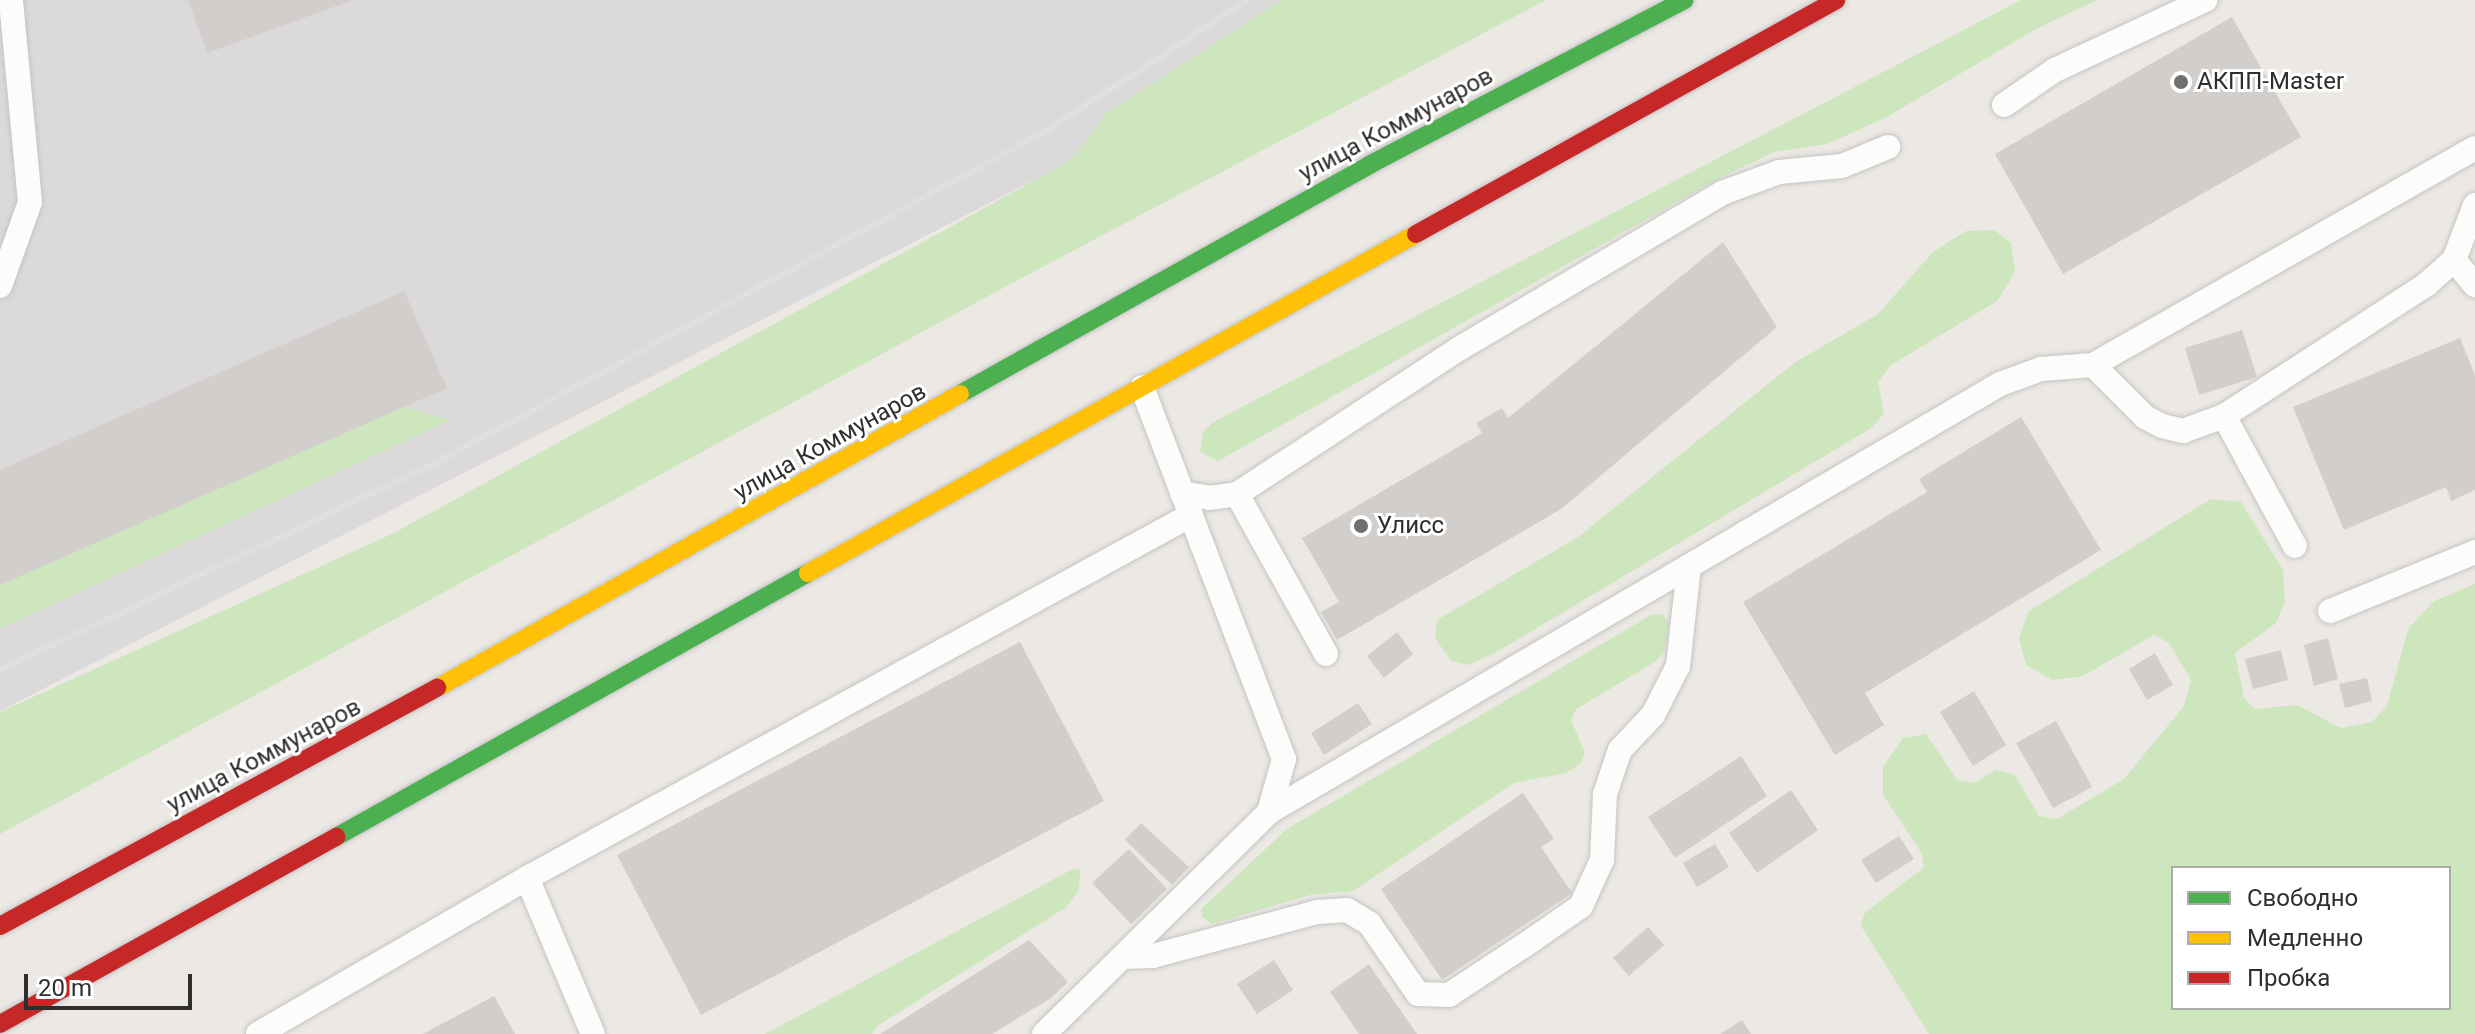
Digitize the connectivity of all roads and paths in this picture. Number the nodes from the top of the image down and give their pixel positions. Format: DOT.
graph roads {
  1 [pos="11,0"];
  2 [pos="1684,0"];
  3 [pos="1836,0"];
  4 [pos="2205,0"];
  5 [pos="2004,105"];
  6 [pos="1888,147"];
  7 [pos="2475,148"];
  8 [pos="2475,205"];
  9 [pos="2454,260"];
  10 [pos="2475,285"];
  11 [pos="0,286"];
  12 [pos="2093,365"];
  13 [pos="1142,387"];
  14 [pos="2224,416"];
  15 [pos="1237,494"];
  16 [pos="1186,504"];
  17 [pos="2295,546"];
  18 [pos="2475,552"];
  19 [pos="1689,567"];
  20 [pos="2330,611"];
  21 [pos="1326,654"];
  22 [pos="1269,812"];
  23 [pos="527,878"];
  24 [pos="0,926"];
  25 [pos="1123,957"];
  26 [pos="0,1024"];
  27 [pos="258,1034"];
  28 [pos="593,1034"];
  29 [pos="1044,1034"];
  1 -- 11 [label="lane"];
  2 -- 24 [label="highway, улица Коммунаров"];
  3 -- 13 [label="highway"];
  4 -- 5 [label="lane"];
  6 -- 15 [label="lane"];
  7 -- 12 [label="lane"];
  8 -- 9 [label="lane"];
  9 -- 10 [label="lane"];
  9 -- 14 [label="lane"];
  12 -- 14 [label="lane"];
  12 -- 19 [label="lane"];
  13 -- 16 [label="lane"];
  13 -- 26 [label="highway"];
  14 -- 17 [label="lane"];
  15 -- 16 [label="lane"];
  15 -- 21 [label="lane"];
  16 -- 22 [label="lane"];
  16 -- 23 [label="lane"];
  18 -- 20 [label="lane"];
  19 -- 22 [label="lane"];
  19 -- 25 [label="lane"];
  22 -- 25 [label="lane"];
  23 -- 27 [label="lane"];
  23 -- 28 [label="lane"];
  25 -- 29 [label="lane"];
}
